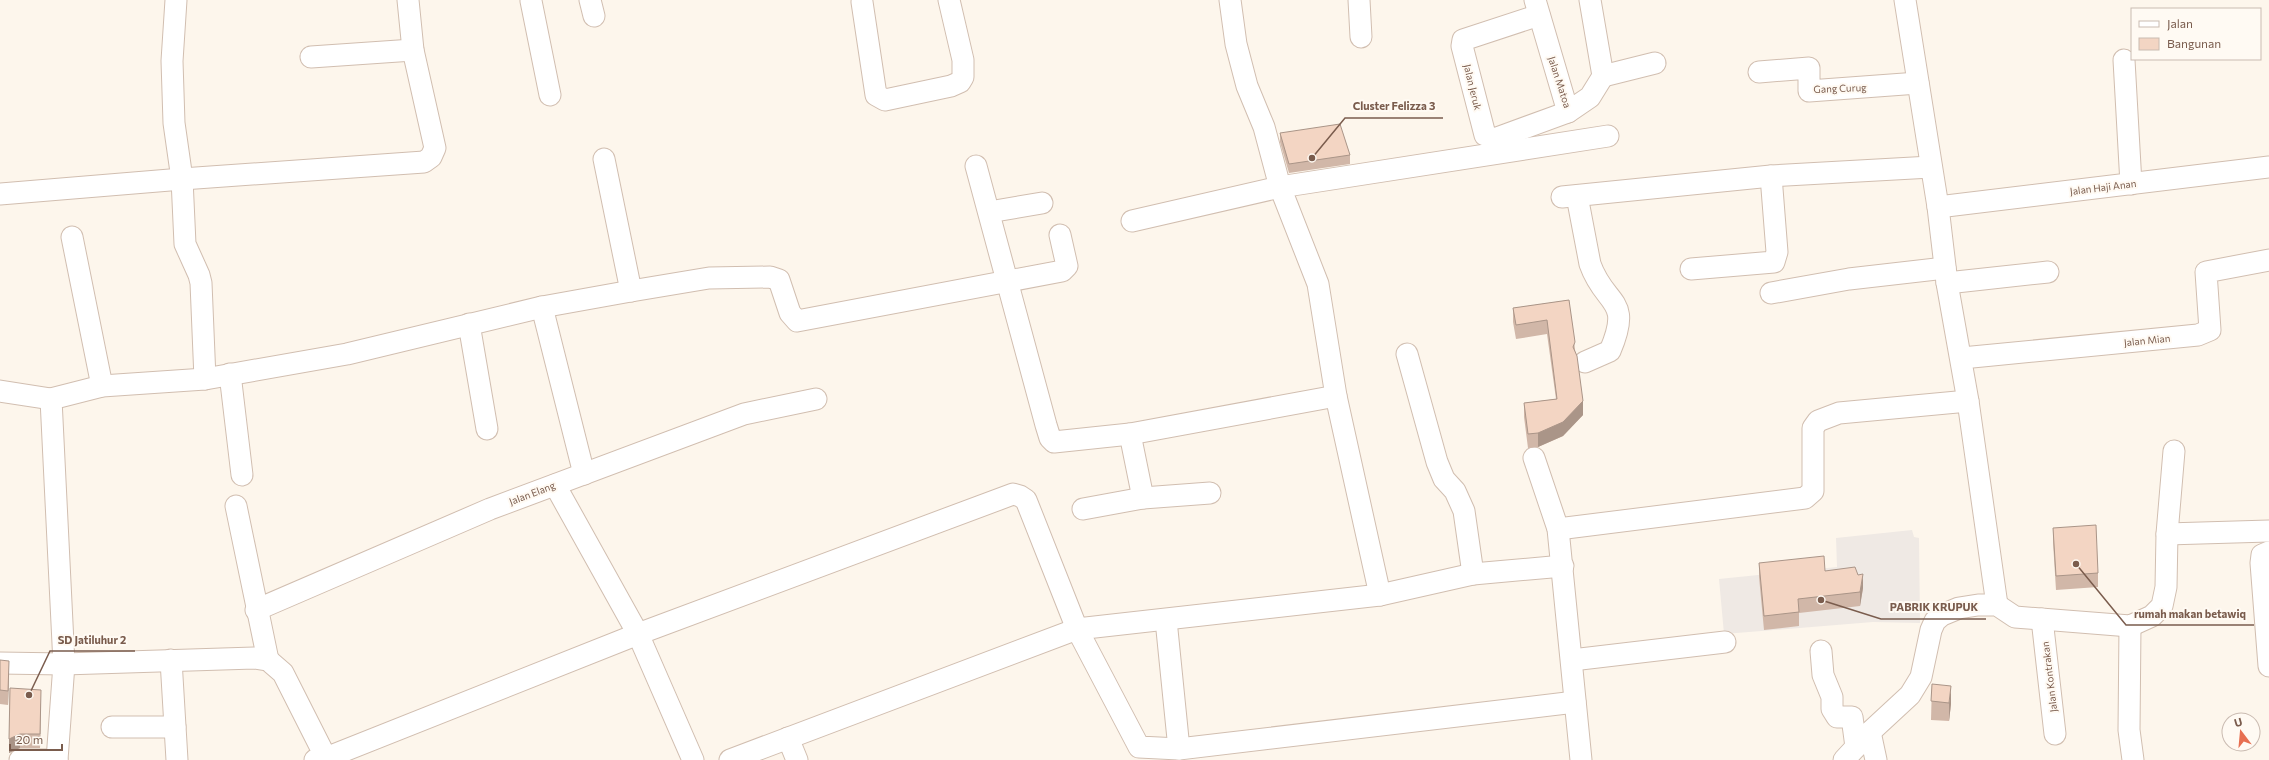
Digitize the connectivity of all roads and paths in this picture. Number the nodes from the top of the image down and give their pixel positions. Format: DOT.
graph roads {
  1 [pos="176,0"];
  2 [pos="408,0"];
  3 [pos="534,0"];
  4 [pos="949,0"];
  5 [pos="1230,0"];
  6 [pos="1359,0"];
  7 [pos="1590,0"];
  8 [pos="1905,0"];
  9 [pos="862,2"];
  10 [pos="1537,8"];
  11 [pos="1361,37"];
  12 [pos="413,50"];
  13 [pos="311,57"];
  14 [pos="2124,60"];
  15 [pos="1655,63"];
  16 [pos="1759,72"];
  17 [pos="1603,76"];
  18 [pos="1918,83"];
  19 [pos="550,95"];
  20 [pos="1564,114"];
  21 [pos="1608,136"];
  22 [pos="604,159"];
  23 [pos="976,166"];
  24 [pos="1932,168"];
  25 [pos="2269,168"];
  26 [pos="1771,176"];
  27 [pos="182,179"];
  28 [pos="2131,184"];
  29 [pos="1280,187"];
  30 [pos="0,194"];
  31 [pos="1042,203"];
  32 [pos="1938,207"];
  33 [pos="989,212"];
  34 [pos="1132,221"];
  35 [pos="1060,235"];
  36 [pos="72,237"];
  37 [pos="2269,260"];
  38 [pos="1691,270"];
  39 [pos="2048,272"];
  40 [pos="1946,275"];
  41 [pos="1008,282"];
  42 [pos="631,291"];
  43 [pos="1771,293"];
  44 [pos="542,307"];
  45 [pos="469,324"];
  46 [pos="1407,354"];
  47 [pos="1962,358"];
  48 [pos="1585,362"];
  49 [pos="230,374"];
  50 [pos="205,378"];
  51 [pos="102,386"];
  52 [pos="0,391"];
  53 [pos="1336,396"];
  54 [pos="51,399"];
  55 [pos="816,399"];
  56 [pos="1968,401"];
  57 [pos="487,429"];
  58 [pos="1130,434"];
  59 [pos="2174,451"];
  60 [pos="1534,458"];
  61 [pos="584,474"];
  62 [pos="242,475"];
  63 [pos="555,485"];
  64 [pos="1210,493"];
  65 [pos="1144,498"];
  66 [pos="236,506"];
  67 [pos="1083,510"];
  68 [pos="1558,529"];
  69 [pos="2269,531"];
  70 [pos="2167,534"];
  71 [pos="2269,552"];
  72 [pos="1563,566"];
  73 [pos="1473,574"];
  74 [pos="1380,595"];
  75 [pos="1997,605"];
  76 [pos="256,610"];
  77 [pos="2042,619"];
  78 [pos="1166,620"];
  79 [pos="2130,626"];
  80 [pos="2268,628"];
  81 [pos="1077,629"];
  82 [pos="638,634"];
  83 [pos="1725,642"];
  84 [pos="1821,651"];
  85 [pos="170,660"];
  86 [pos="268,660"];
  87 [pos="1572,660"];
  88 [pos="0,663"];
  89 [pos="64,664"];
  90 [pos="2269,666"];
  91 [pos="1575,702"];
  92 [pos="112,727"];
  93 [pos="175,727"];
  94 [pos="2055,734"];
  95 [pos="788,738"];
  96 [pos="1857,746"];
  97 [pos="1179,749"];
  98 [pos="323,759"];
  99 [pos="20,760"];
  100 [pos="57,760"];
  101 [pos="177,760"];
  102 [pos="693,760"];
  103 [pos="730,760"];
  104 [pos="797,760"];
  105 [pos="1581,760"];
  106 [pos="1876,760"];
  107 [pos="2133,760"];
  1 -- 27 [label="street"];
  2 -- 12 [label="street"];
  3 -- 19 [label="street"];
  4 -- 9 [label="street"];
  5 -- 29 [label="street"];
  6 -- 11 [label="street"];
  7 -- 17 [label="street"];
  8 -- 18 [label="street"];
  10 -- 20 [label="street, Jalan Matoa"];
  10 -- 20 [label="street, Jalan Jeruk"];
  12 -- 13 [label="street"];
  12 -- 27 [label="street"];
  14 -- 28 [label="street"];
  15 -- 17 [label="street"];
  16 -- 18 [label="street, Gang Curug"];
  17 -- 20 [label="street, Jalan Matoa"];
  18 -- 24 [label="street"];
  21 -- 29 [label="street"];
  22 -- 42 [label="street"];
  23 -- 33 [label="street"];
  24 -- 26 [label="street"];
  24 -- 32 [label="street"];
  25 -- 28 [label="street, Jalan Haji Anan"];
  26 -- 38 [label="street"];
  26 -- 48 [label="street"];
  27 -- 30 [label="street"];
  27 -- 50 [label="street"];
  28 -- 32 [label="street, Jalan Haji Anan"];
  29 -- 34 [label="street"];
  29 -- 53 [label="street"];
  31 -- 33 [label="street"];
  32 -- 40 [label="street"];
  33 -- 41 [label="street"];
  35 -- 41 [label="street"];
  36 -- 51 [label="street"];
  37 -- 47 [label="street, Jalan Mian"];
  39 -- 40 [label="street"];
  40 -- 43 [label="street"];
  40 -- 47 [label="street"];
  41 -- 42 [label="street"];
  41 -- 58 [label="street"];
  42 -- 44 [label="street"];
  44 -- 45 [label="street"];
  44 -- 61 [label="street"];
  45 -- 49 [label="street"];
  45 -- 57 [label="street"];
  46 -- 73 [label="street"];
  47 -- 56 [label="street"];
  49 -- 50 [label="street"];
  49 -- 62 [label="street"];
  50 -- 51 [label="street"];
  51 -- 54 [label="street"];
  52 -- 54 [label="street"];
  53 -- 58 [label="street"];
  53 -- 74 [label="street"];
  54 -- 89 [label="street"];
  55 -- 61 [label="street, Jalan Elang"];
  56 -- 68 [label="street"];
  56 -- 75 [label="street"];
  58 -- 65 [label="street"];
  59 -- 70 [label="street"];
  60 -- 68 [label="street"];
  61 -- 63 [label="street, Jalan Elang"];
  63 -- 76 [label="street, Jalan Elang"];
  63 -- 82 [label="street"];
  64 -- 65 [label="street"];
  65 -- 67 [label="street"];
  66 -- 76 [label="street"];
  68 -- 72 [label="street"];
  69 -- 70 [label="street"];
  70 -- 79 [label="street"];
  71 -- 80 [label="street"];
  72 -- 73 [label="street"];
  72 -- 87 [label="street"];
  73 -- 74 [label="street"];
  74 -- 78 [label="street"];
  75 -- 77 [label="street"];
  75 -- 96 [label="street"];
  76 -- 86 [label="street"];
  77 -- 79 [label="street"];
  77 -- 94 [label="street, Jalan Kontrakan"];
  78 -- 81 [label="street"];
  78 -- 97 [label="street"];
  79 -- 107 [label="street"];
  80 -- 90 [label="street"];
  81 -- 82 [label="street"];
  81 -- 95 [label="street"];
  81 -- 97 [label="street"];
  82 -- 98 [label="street"];
  82 -- 102 [label="street"];
  83 -- 87 [label="street"];
  84 -- 96 [label="street"];
  85 -- 86 [label="street"];
  85 -- 89 [label="street"];
  85 -- 93 [label="street"];
  86 -- 98 [label="street"];
  87 -- 91 [label="street"];
  88 -- 89 [label="street"];
  89 -- 100 [label="street"];
  91 -- 97 [label="street"];
  91 -- 105 [label="street"];
  92 -- 93 [label="street"];
  93 -- 101 [label="street"];
  95 -- 103 [label="street"];
  95 -- 104 [label="street"];
  96 -- 106 [label="street"];
  99 -- 100 [label="street"];
}
